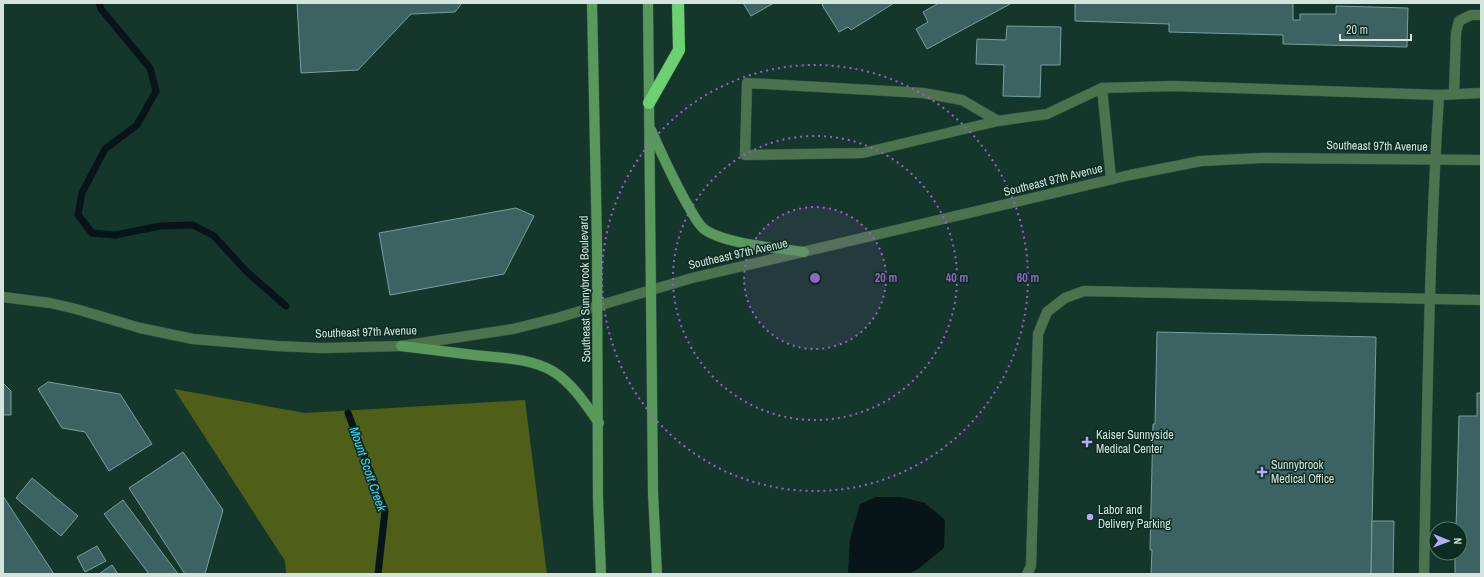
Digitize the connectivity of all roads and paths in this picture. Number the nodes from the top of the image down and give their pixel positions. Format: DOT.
graph roads {
  1 [pos="592,3"];
  2 [pos="648,3"];
  3 [pos="678,3"];
  4 [pos="1481,15"];
  5 [pos="1102,88"];
  6 [pos="1481,93"];
  7 [pos="1454,94"];
  8 [pos="1439,95"];
  9 [pos="649,103"];
  10 [pos="998,121"];
  11 [pos="649,127"];
  12 [pos="1435,160"];
  13 [pos="1481,160"];
  14 [pos="1111,179"];
  15 [pos="804,252"];
  16 [pos="651,290"];
  17 [pos="3,297"];
  18 [pos="1430,299"];
  19 [pos="1481,300"];
  20 [pos="598,306"];
  21 [pos="401,346"];
  22 [pos="599,423"];
  23 [pos="601,574"];
  24 [pos="657,574"];
  25 [pos="1027,574"];
  26 [pos="1424,574"];
  1 -- 20 [label="main road, Southeast Sunnybrook Boulevard"];
  2 -- 9 [label="main road"];
  3 -- 9 [label="highway"];
  4 -- 7 [label="street"];
  5 -- 8 [label="street"];
  5 -- 10 [label="street"];
  5 -- 14 [label="street"];
  6 -- 7 [label="street"];
  7 -- 8 [label="street"];
  8 -- 12 [label="street"];
  9 -- 11 [label="main road"];
  10 -- 10 [label="street"];
  11 -- 15 [label="main road"];
  11 -- 16 [label="main road"];
  12 -- 13 [label="street, Southeast 97th Avenue"];
  12 -- 14 [label="street, Southeast 97th Avenue"];
  12 -- 18 [label="street"];
  14 -- 15 [label="street, Southeast 97th Avenue"];
  15 -- 16 [label="street, Southeast 97th Avenue"];
  16 -- 20 [label="street, Southeast 97th Avenue"];
  16 -- 24 [label="main road"];
  17 -- 21 [label="street, Southeast 97th Avenue"];
  18 -- 19 [label="street"];
  18 -- 25 [label="street"];
  18 -- 26 [label="street"];
  20 -- 21 [label="street, Southeast 97th Avenue"];
  20 -- 22 [label="main road, Southeast Sunnybrook Boulevard"];
  21 -- 22 [label="main road"];
  22 -- 23 [label="main road, Southeast Sunnybrook Boulevard"];
}
